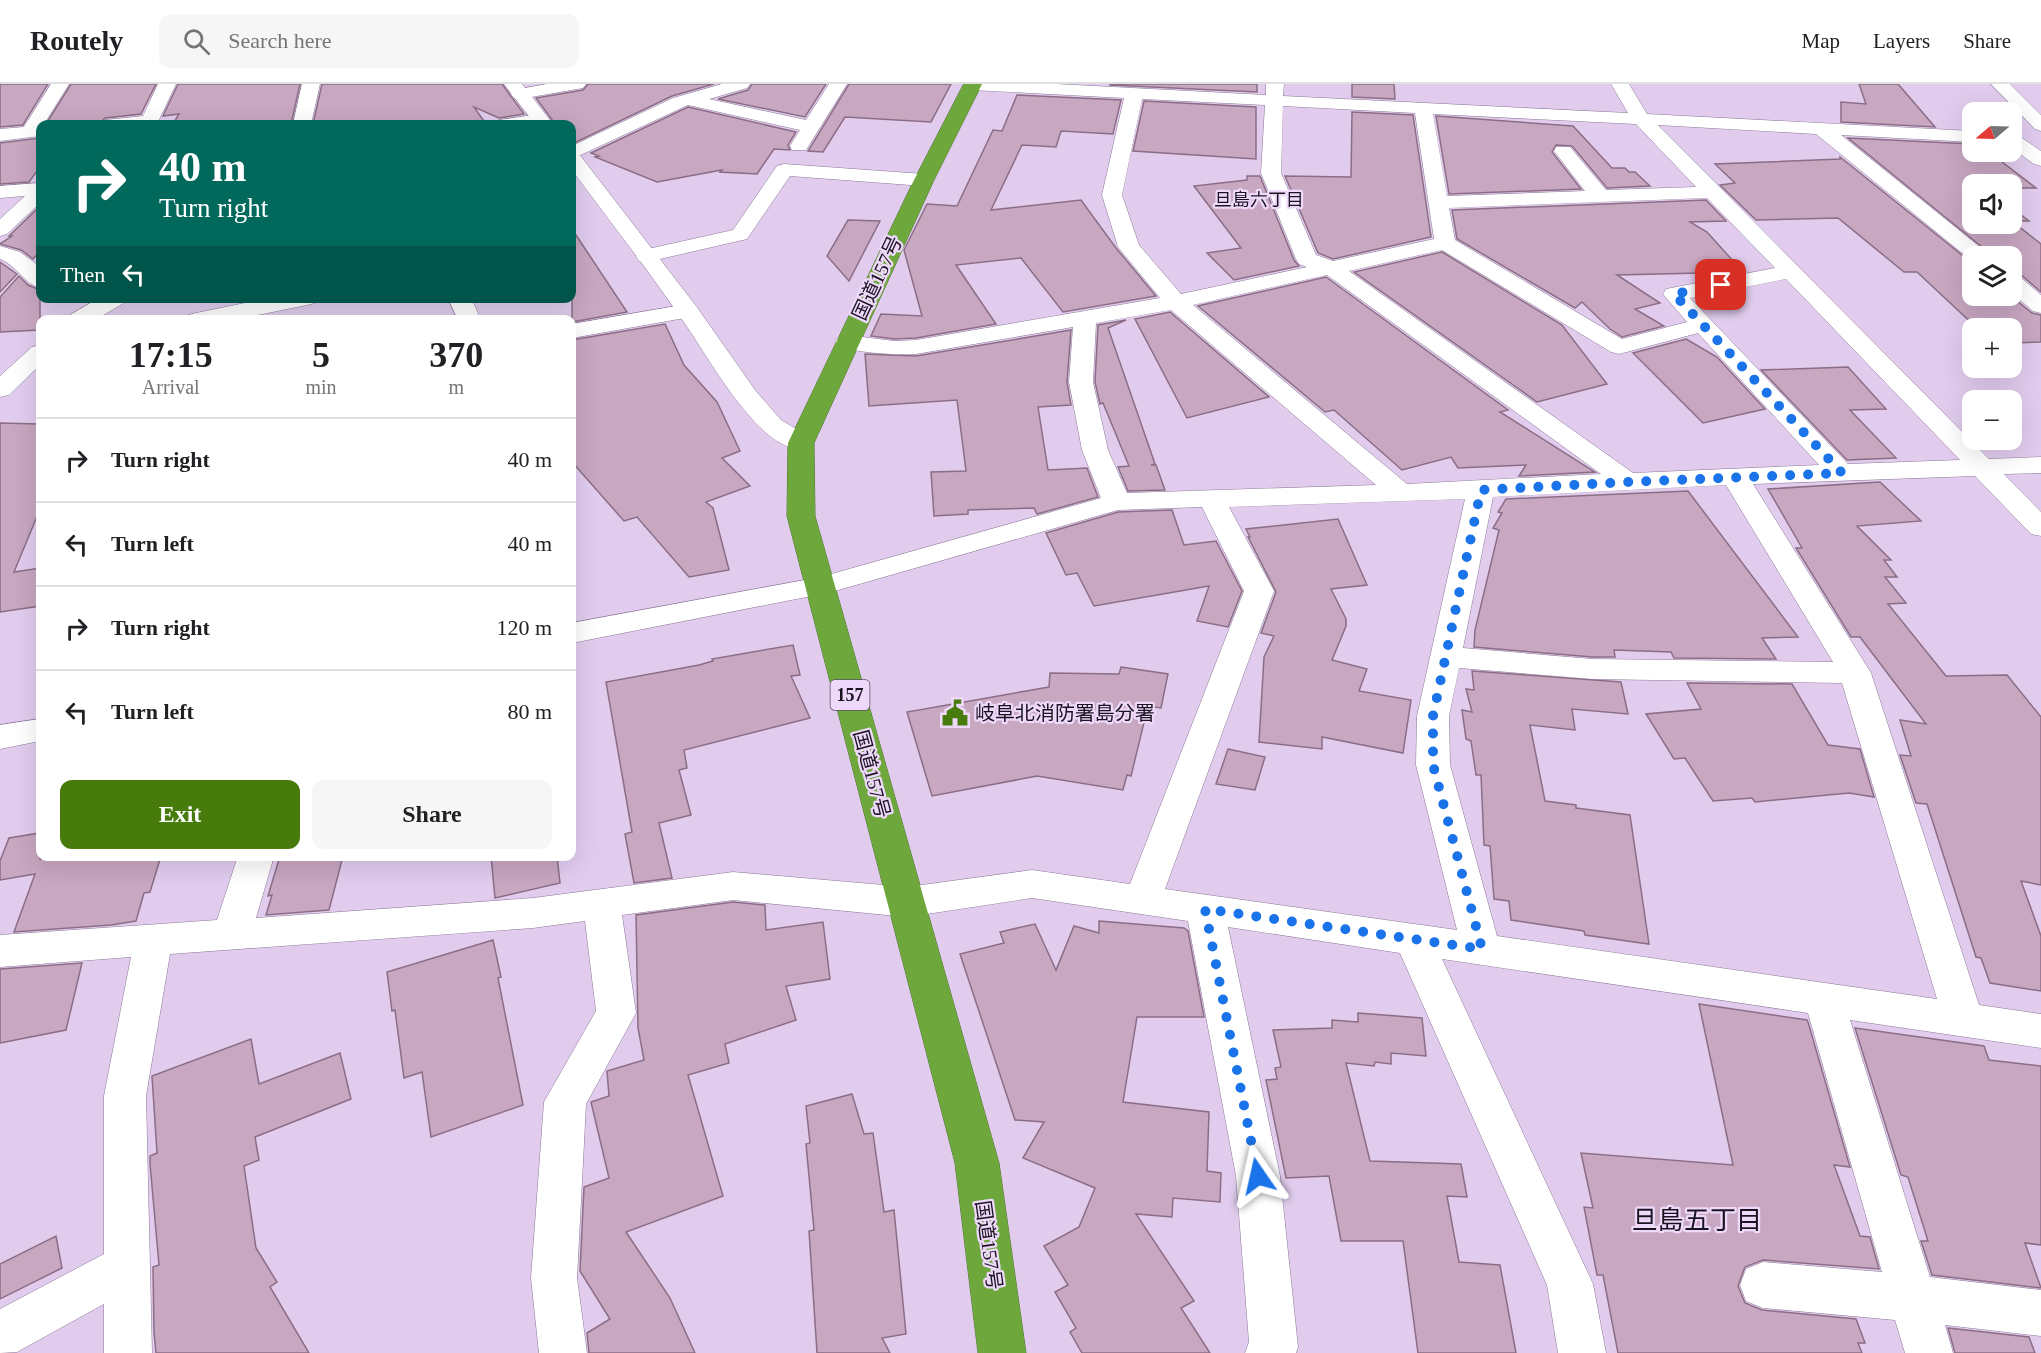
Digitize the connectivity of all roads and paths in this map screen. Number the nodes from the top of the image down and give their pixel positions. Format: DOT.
graph roads {
  1 [pos="60,84"];
  2 [pos="167,84"];
  3 [pos="311,84"];
  4 [pos="577,84"];
  5 [pos="741,84"];
  6 [pos="838,84"];
  7 [pos="973,84"];
  8 [pos="1620,84"];
  9 [pos="2000,84"];
  10 [pos="517,89"];
  11 [pos="1274,92"];
  12 [pos="1134,93"];
  13 [pos="688,100"];
  14 [pos="1423,108"];
  15 [pos="1640,118"];
  16 [pos="41,120"];
  17 [pos="150,120"];
  18 [pos="303,120"];
  19 [pos="540,120"];
  20 [pos="2041,125"];
  21 [pos="811,127"];
  22 [pos="1822,129"];
  23 [pos="35,131"];
  24 [pos="0,135"];
  25 [pos="1962,136"];
  26 [pos="2022,139"];
  27 [pos="2041,139"];
  28 [pos="2022,146"];
  29 [pos="576,151"];
  30 [pos="1563,151"];
  31 [pos="2041,160"];
  32 [pos="576,163"];
  33 [pos="784,170"];
  34 [pos="924,180"];
  35 [pos="36,191"];
  36 [pos="0,192"];
  37 [pos="1713,192"];
  38 [pos="36,195"];
  39 [pos="1600,196"];
  40 [pos="1438,202"];
  41 [pos="0,230"];
  42 [pos="1445,243"];
  43 [pos="1968,246"];
  44 [pos="0,252"];
  45 [pos="646,256"];
  46 [pos="1331,268"];
  47 [pos="1790,272"];
  48 [pos="36,276"];
  49 [pos="2022,290"];
  50 [pos="1176,302"];
  51 [pos="102,303"];
  52 [pos="282,303"];
  53 [pos="2041,306"];
  54 [pos="688,311"];
  55 [pos="78,312"];
  56 [pos="221,315"];
  57 [pos="1085,318"];
  58 [pos="1703,324"];
  59 [pos="576,330"];
  60 [pos="847,342"];
  61 [pos="36,356"];
  62 [pos="0,390"];
  63 [pos="801,443"];
  64 [pos="2041,465"];
  65 [pos="1981,468"];
  66 [pos="1842,473"];
  67 [pos="1735,477"];
  68 [pos="1627,482"];
  69 [pos="1481,490"];
  70 [pos="1401,493"];
  71 [pos="1212,500"];
  72 [pos="1117,502"];
  73 [pos="2041,528"];
  74 [pos="821,586"];
  75 [pos="576,632"];
  76 [pos="1446,657"];
  77 [pos="1855,673"];
  78 [pos="36,731"];
  79 [pos="0,737"];
  80 [pos="254,861"];
  81 [pos="1142,900"];
  82 [pos="907,902"];
  83 [pos="602,904"];
  84 [pos="1205,909"];
  85 [pos="231,936"];
  86 [pos="1414,940"];
  87 [pos="153,941"];
  88 [pos="1482,949"];
  89 [pos="0,951"];
  90 [pos="1824,1000"];
  91 [pos="1964,1020"];
  92 [pos="2041,1032"];
  93 [pos="126,1267"];
  94 [pos="1763,1286"];
  95 [pos="1912,1298"];
  96 [pos="2041,1313"];
  97 [pos="0,1335"];
  98 [pos="128,1353"];
  99 [pos="563,1353"];
  100 [pos="1002,1353"];
  101 [pos="1269,1353"];
  102 [pos="1582,1353"];
  103 [pos="1929,1353"];
  1 -- 16 [label="street"];
  2 -- 17 [label="street"];
  3 -- 18 [label="street"];
  4 -- 10 [label="street"];
  5 -- 13 [label="street"];
  6 -- 21 [label="street"];
  7 -- 12 [label="street"];
  7 -- 34 [label="highway, 国道157号 / 157"];
  8 -- 15 [label="street"];
  9 -- 20 [label="street"];
  10 -- 19 [label="street"];
  11 -- 12 [label="street"];
  11 -- 14 [label="street"];
  11 -- 46 [label="street"];
  12 -- 50 [label="street"];
  13 -- 21 [label="street"];
  13 -- 29 [label="street"];
  14 -- 15 [label="street"];
  14 -- 40 [label="street"];
  15 -- 22 [label="street"];
  15 -- 37 [label="street"];
  21 -- 33 [label="street"];
  22 -- 25 [label="street"];
  22 -- 43 [label="street"];
  23 -- 24 [label="street"];
  26 -- 27 [label="street"];
  28 -- 31 [label="street"];
  30 -- 39 [label="street"];
  32 -- 45 [label="street"];
  33 -- 34 [label="street"];
  33 -- 45 [label="street"];
  34 -- 60 [label="highway, 国道157号 / 157"];
  35 -- 36 [label="street"];
  37 -- 39 [label="street"];
  37 -- 47 [label="street"];
  38 -- 41 [label="street"];
  39 -- 40 [label="street"];
  40 -- 42 [label="street"];
  42 -- 46 [label="street"];
  42 -- 58 [label="street"];
  44 -- 48 [label="street"];
  45 -- 54 [label="street"];
  46 -- 50 [label="street"];
  46 -- 68 [label="street"];
  47 -- 58 [label="street"];
  47 -- 65 [label="street"];
  49 -- 53 [label="street"];
  50 -- 57 [label="street"];
  50 -- 70 [label="street"];
  51 -- 55 [label="street"];
  52 -- 56 [label="street"];
  54 -- 59 [label="street"];
  54 -- 63 [label="street"];
  57 -- 60 [label="street"];
  57 -- 72 [label="street"];
  58 -- 66 [label="street"];
  60 -- 63 [label="highway, 国道157号 / 157"];
  61 -- 62 [label="street"];
  63 -- 74 [label="highway, 国道157号 / 157"];
  64 -- 65 [label="street"];
  65 -- 66 [label="street"];
  65 -- 73 [label="street"];
  66 -- 67 [label="street"];
  67 -- 68 [label="street"];
  67 -- 77 [label="street"];
  68 -- 69 [label="street"];
  69 -- 70 [label="street"];
  69 -- 76 [label="street"];
  70 -- 71 [label="street"];
  71 -- 72 [label="street"];
  71 -- 81 [label="street"];
  72 -- 74 [label="street"];
  74 -- 75 [label="street"];
  74 -- 82 [label="highway, 国道157号 / 157"];
  76 -- 77 [label="street"];
  76 -- 88 [label="street"];
  77 -- 91 [label="street"];
  78 -- 79 [label="street"];
  80 -- 85 [label="street"];
  81 -- 82 [label="street"];
  81 -- 84 [label="street"];
  82 -- 83 [label="street"];
  82 -- 100 [label="highway, 国道157号 / 157"];
  83 -- 85 [label="street"];
  83 -- 99 [label="street"];
  84 -- 86 [label="street"];
  84 -- 101 [label="street"];
  85 -- 87 [label="street"];
  86 -- 88 [label="street"];
  86 -- 102 [label="street"];
  87 -- 89 [label="street"];
  87 -- 93 [label="street"];
  88 -- 90 [label="street"];
  90 -- 91 [label="street"];
  90 -- 95 [label="street"];
  91 -- 92 [label="street"];
  93 -- 97 [label="street"];
  93 -- 98 [label="street"];
  94 -- 95 [label="street"];
  95 -- 96 [label="street"];
  95 -- 103 [label="street"];
}
